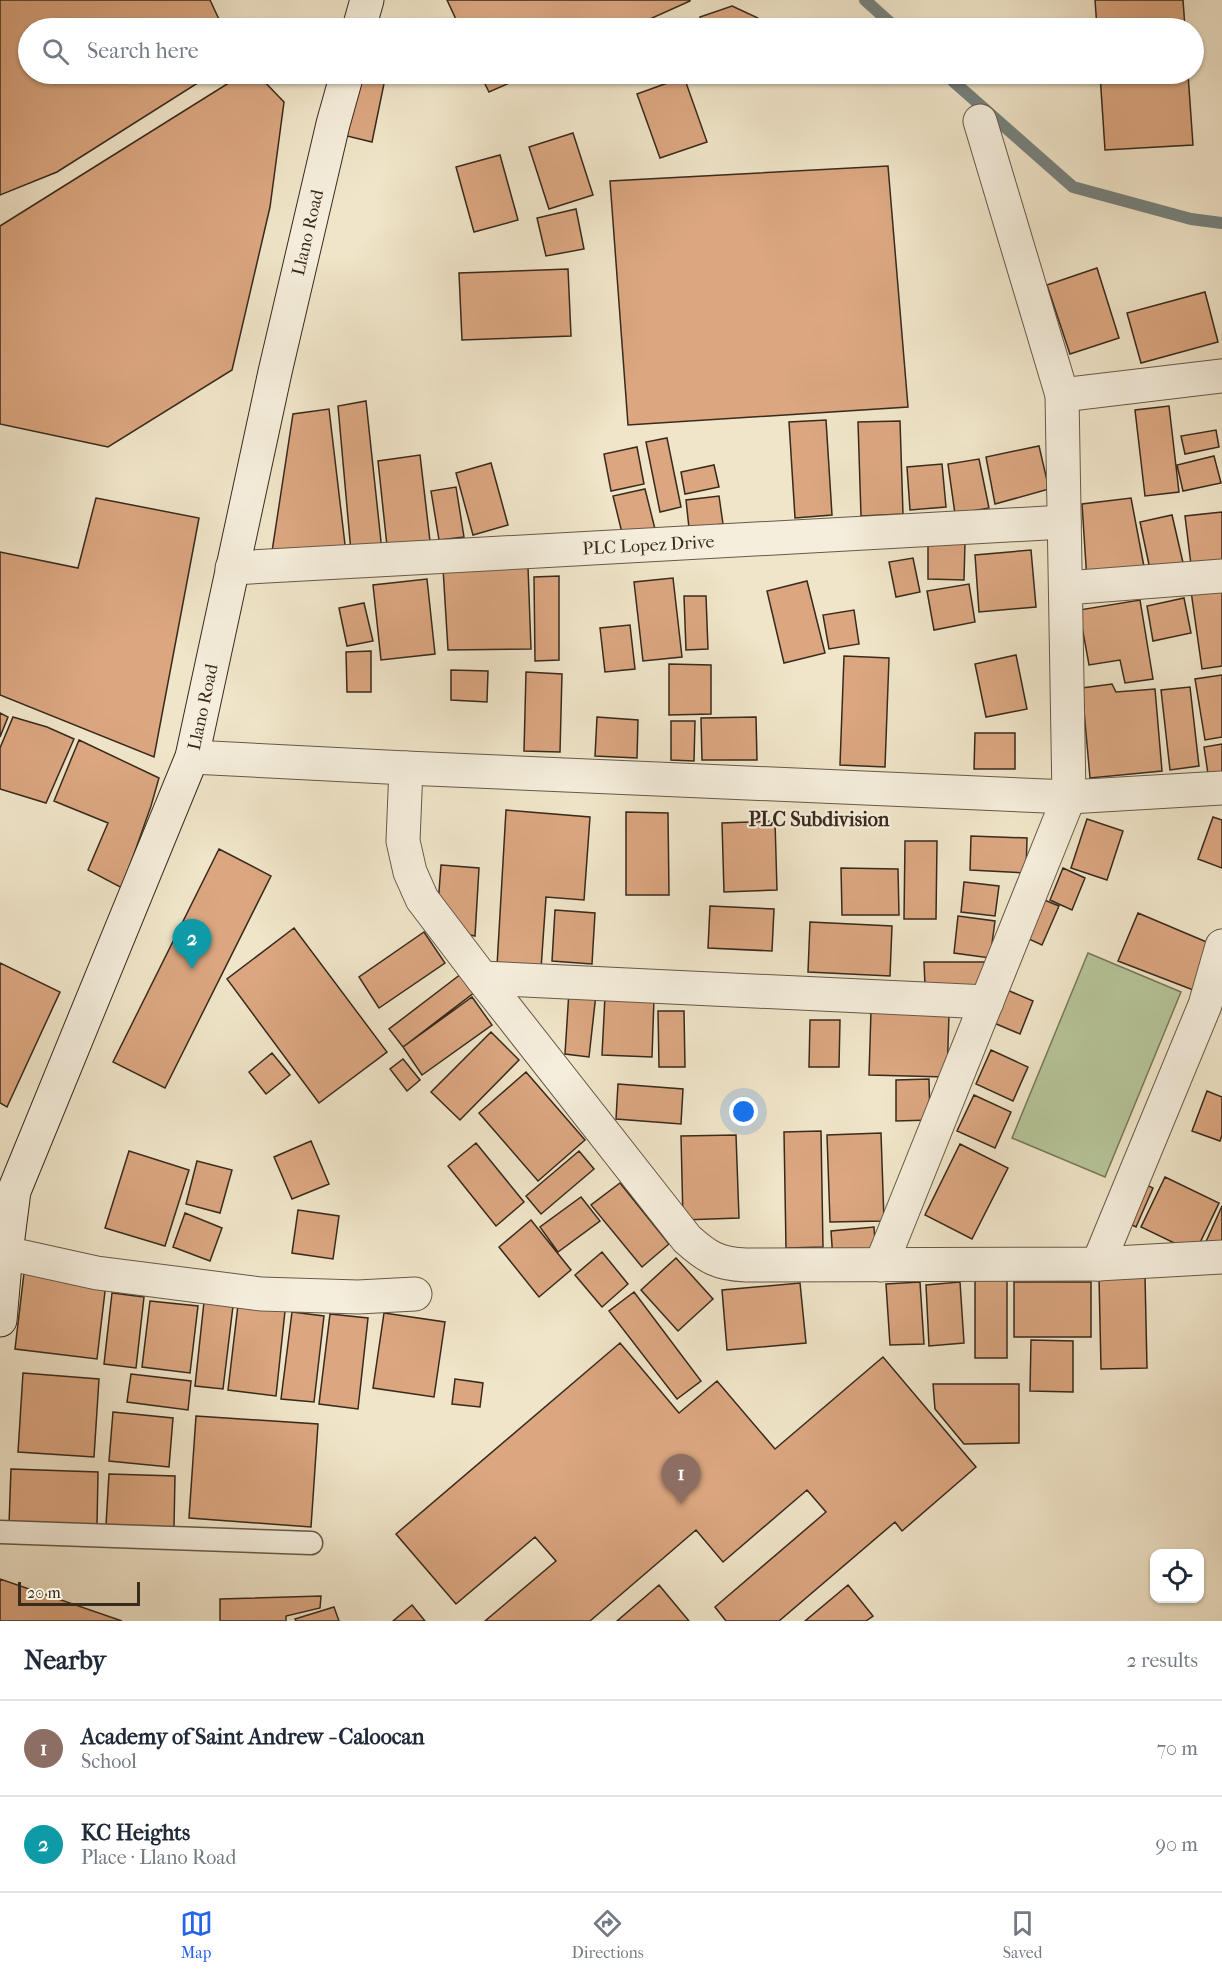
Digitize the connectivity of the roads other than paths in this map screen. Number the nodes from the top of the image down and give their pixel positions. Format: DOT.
graph roads {
  1 [pos="367,0"];
  2 [pos="362,18"];
  3 [pos="344,84"];
  4 [pos="980,121"];
  5 [pos="1222,376"];
  6 [pos="1062,395"];
  7 [pos="1064,522"];
  8 [pos="232,568"];
  9 [pos="1222,576"];
  10 [pos="1066,588"];
  11 [pos="192,757"];
  12 [pos="406,768"];
  13 [pos="1222,788"];
  14 [pos="1069,797"];
  15 [pos="1222,946"];
  16 [pos="482,978"];
  17 [pos="987,1002"];
  18 [pos="6,1253"];
  19 [pos="1222,1257"];
  20 [pos="1098,1264"];
  21 [pos="881,1265"];
  22 [pos="415,1294"];
  23 [pos="0,1320"];
  24 [pos="0,1532"];
  25 [pos="311,1543"];
  1 -- 2 [label="street"];
  3 -- 8 [label="street, Llano Road"];
  4 -- 6 [label="street"];
  5 -- 6 [label="street"];
  6 -- 7 [label="street"];
  7 -- 8 [label="street, PLC Lopez Drive"];
  7 -- 10 [label="street"];
  8 -- 11 [label="street, Llano Road"];
  9 -- 10 [label="street"];
  10 -- 14 [label="street"];
  11 -- 12 [label="street"];
  11 -- 18 [label="street, Llano Road"];
  12 -- 14 [label="street"];
  12 -- 16 [label="street"];
  13 -- 14 [label="street"];
  14 -- 17 [label="street"];
  15 -- 20 [label="street"];
  16 -- 17 [label="street"];
  16 -- 21 [label="street"];
  17 -- 21 [label="street"];
  18 -- 22 [label="street"];
  18 -- 23 [label="street, Llano Road"];
  19 -- 20 [label="street"];
  20 -- 21 [label="street"];
  24 -- 25 [label="lane"];
}
